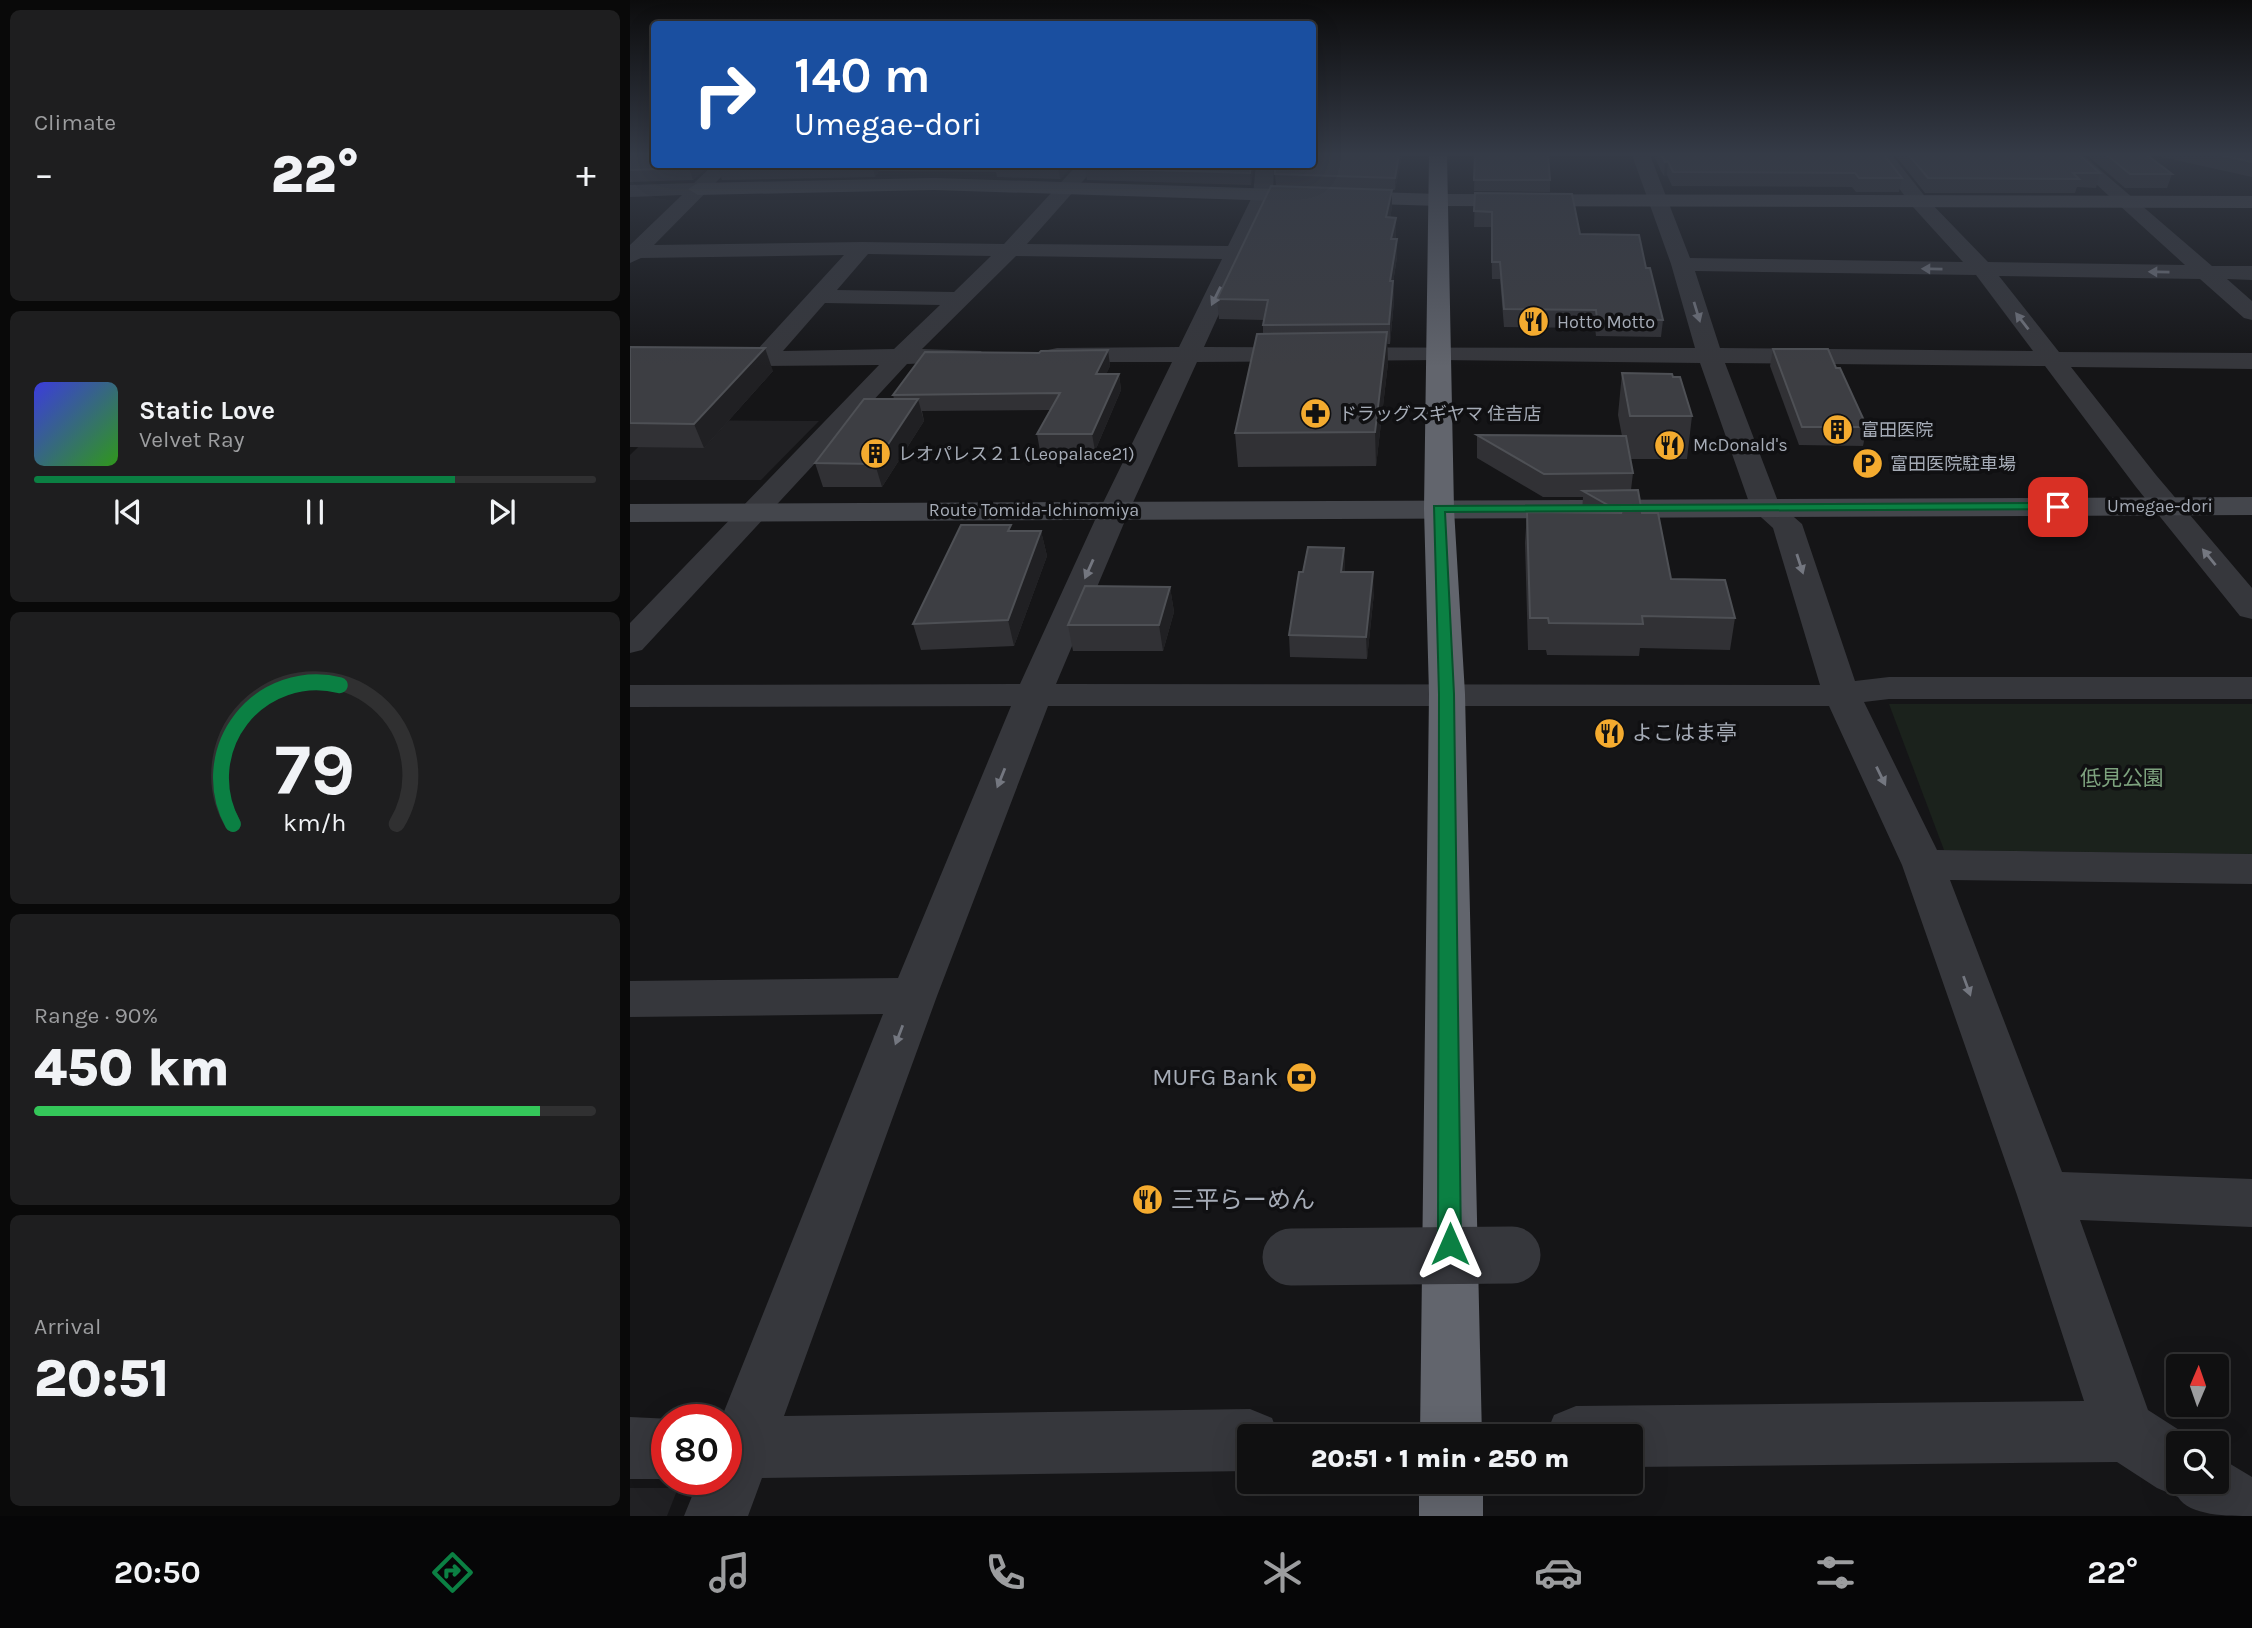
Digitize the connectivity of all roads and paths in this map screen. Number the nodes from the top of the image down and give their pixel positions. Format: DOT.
graph roads {
  1 [pos="662,226"];
  2 [pos="1032,226"];
  3 [pos="1246,226"];
  4 [pos="1439,226"];
  5 [pos="1669,226"];
  6 [pos="1941,226"];
  7 [pos="2155,226"];
  8 [pos="862,248"];
  9 [pos="1010,250"];
  10 [pos="1236,253"];
  11 [pos="633,255"];
  12 [pos="1682,264"];
  13 [pos="1983,270"];
  14 [pos="2208,272"];
  15 [pos="2252,273"];
  16 [pos="818,296"];
  17 [pos="959,299"];
  18 [pos="2252,313"];
  19 [pos="1440,353"];
  20 [pos="1187,354"];
  21 [pos="1037,355"];
  22 [pos="901,356"];
  23 [pos="996,356"];
  24 [pos="1710,356"];
  25 [pos="763,358"];
  26 [pos="2052,359"];
  27 [pos="630,360"];
  28 [pos="2252,361"];
  29 [pos="2167,506"];
  30 [pos="2252,506"];
  31 [pos="1766,508"];
  32 [pos="1115,509"];
  33 [pos="1438,509"];
  34 [pos="754,512"];
  35 [pos="630,513"];
  36 [pos="2252,609"];
  37 [pos="630,643"];
  38 [pos="2252,688"];
  39 [pos="1841,693"];
  40 [pos="1034,694"];
  41 [pos="1447,694"];
  42 [pos="630,696"];
  43 [pos="1923,865"];
  44 [pos="2252,869"];
  45 [pos="914,996"];
  46 [pos="630,999"];
  47 [pos="2044,1195"];
  48 [pos="2252,1203"];
  49 [pos="1512,1255"];
  50 [pos="1291,1257"];
  51 [pos="1451,1424"];
  52 [pos="742,1428"];
  53 [pos="2124,1431"];
  54 [pos="1643,1436"];
  55 [pos="1237,1440"];
  56 [pos="630,1448"];
  57 [pos="651,1448"];
  58 [pos="742,1448"];
  59 [pos="2166,1458"];
  60 [pos="1451,1494"];
  61 [pos="2221,1494"];
  62 [pos="722,1495"];
  63 [pos="2252,1514"];
  64 [pos="716,1516"];
  65 [pos="1451,1516"];
  1 -- 11 [label="street"];
  2 -- 9 [label="street"];
  3 -- 10 [label="street"];
  4 -- 19 [label="highway"];
  5 -- 12 [label="street"];
  6 -- 13 [label="street"];
  7 -- 14 [label="street"];
  8 -- 9 [label="street"];
  8 -- 11 [label="street"];
  8 -- 16 [label="street"];
  9 -- 10 [label="street"];
  9 -- 17 [label="street"];
  10 -- 20 [label="street, one-way"];
  13 -- 12 [label="street, one-way"];
  12 -- 24 [label="street, one-way"];
  14 -- 13 [label="street, one-way"];
  26 -- 13 [label="street, one-way"];
  14 -- 15 [label="street"];
  14 -- 18 [label="street"];
  16 -- 17 [label="street"];
  16 -- 25 [label="street"];
  17 -- 22 [label="street"];
  19 -- 20 [label="street"];
  19 -- 24 [label="street"];
  19 -- 33 [label="highway"];
  20 -- 21 [label="street"];
  20 -- 32 [label="street"];
  22 -- 23 [label="street"];
  22 -- 25 [label="street"];
  22 -- 34 [label="street"];
  24 -- 26 [label="street"];
  24 -- 31 [label="street"];
  25 -- 27 [label="street"];
  26 -- 28 [label="street"];
  26 -- 29 [label="street"];
  29 -- 30 [label="street, Umegae-dori"];
  29 -- 31 [label="street, Umegae-dori"];
  36 -- 29 [label="street, one-way"];
  31 -- 33 [label="street, Umegae-dori"];
  31 -- 39 [label="street, one-way"];
  32 -- 33 [label="street, Route Tomida-Ichinomiya"];
  32 -- 34 [label="street, Route Tomida-Ichinomiya"];
  32 -- 40 [label="street, one-way"];
  33 -- 41 [label="highway"];
  34 -- 35 [label="street, Route Tomida-Ichinomiya"];
  34 -- 37 [label="street"];
  38 -- 39 [label="street"];
  39 -- 41 [label="street"];
  39 -- 43 [label="street, one-way"];
  40 -- 41 [label="street"];
  40 -- 42 [label="street"];
  40 -- 45 [label="street, one-way"];
  41 -- 51 [label="highway"];
  43 -- 44 [label="street"];
  43 -- 47 [label="street, one-way"];
  45 -- 46 [label="street"];
  45 -- 52 [label="street, one-way"];
  47 -- 48 [label="street"];
  47 -- 53 [label="street"];
  49 -- 50 [label="street, bridge"];
  53 -- 54 [label="street"];
  53 -- 59 [label="street"];
  55 -- 58 [label="street"];
  56 -- 57 [label="street"];
  60 -- 65 [label="highway"];
  61 -- 63 [label="street"];
  62 -- 64 [label="street"];
}
